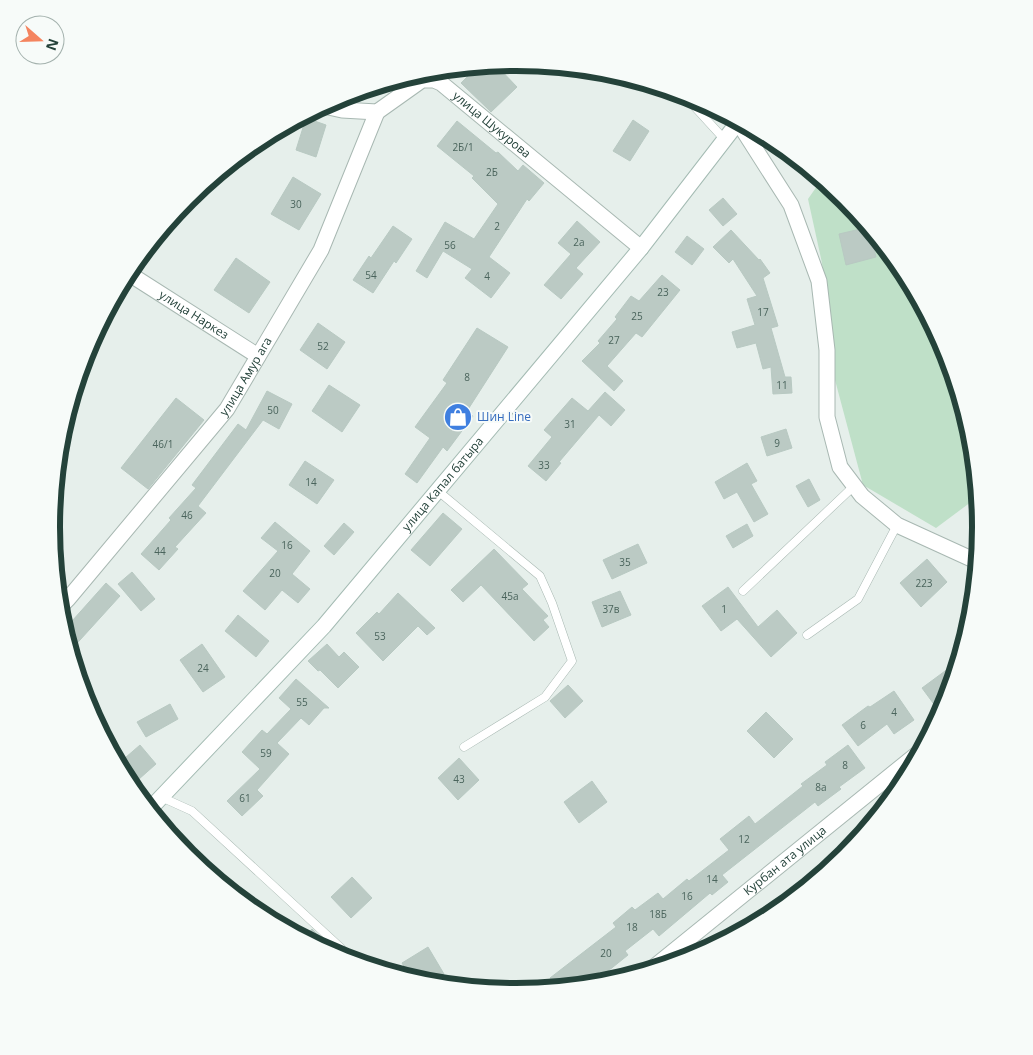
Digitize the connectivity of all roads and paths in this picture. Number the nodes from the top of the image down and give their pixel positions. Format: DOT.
graph roads {
  1 [pos="427,80"];
  2 [pos="419,82"];
  3 [pos="696,108"];
  4 [pos="336,109"];
  5 [pos="377,112"];
  6 [pos="735,127"];
  7 [pos="745,132"];
  8 [pos="725,140"];
  9 [pos="641,248"];
  10 [pos="135,277"];
  11 [pos="258,356"];
  12 [pos="854,486"];
  13 [pos="438,490"];
  14 [pos="897,525"];
  15 [pos="972,559"];
  16 [pos="744,591"];
  17 [pos="66,601"];
  18 [pos="807,635"];
  19 [pos="464,747"];
  20 [pos="909,760"];
  21 [pos="161,797"];
  22 [pos="154,805"];
  23 [pos="341,948"];
  24 [pos="661,961"];
  1 -- 9 [label="street, улица Шукурова"];
  2 -- 5 [label="street, улица Шукурова"];
  3 -- 8 [label="lane"];
  4 -- 5 [label="street"];
  5 -- 11 [label="street, улица Амур ага"];
  6 -- 8 [label="street, улица Капал батыра"];
  7 -- 12 [label="street"];
  8 -- 9 [label="street, улица Капал батыра"];
  9 -- 13 [label="street, улица Капал батыра"];
  10 -- 11 [label="street, улица Наркез"];
  11 -- 17 [label="street, улица Амур ага"];
  12 -- 14 [label="street"];
  12 -- 16 [label="lane"];
  13 -- 19 [label="lane"];
  13 -- 21 [label="street, улица Капал батыра"];
  14 -- 15 [label="street"];
  14 -- 18 [label="lane"];
  20 -- 24 [label="street, Курбан ата улица"];
  21 -- 22 [label="street, улица Капал батыра"];
  21 -- 23 [label="lane"];
}
